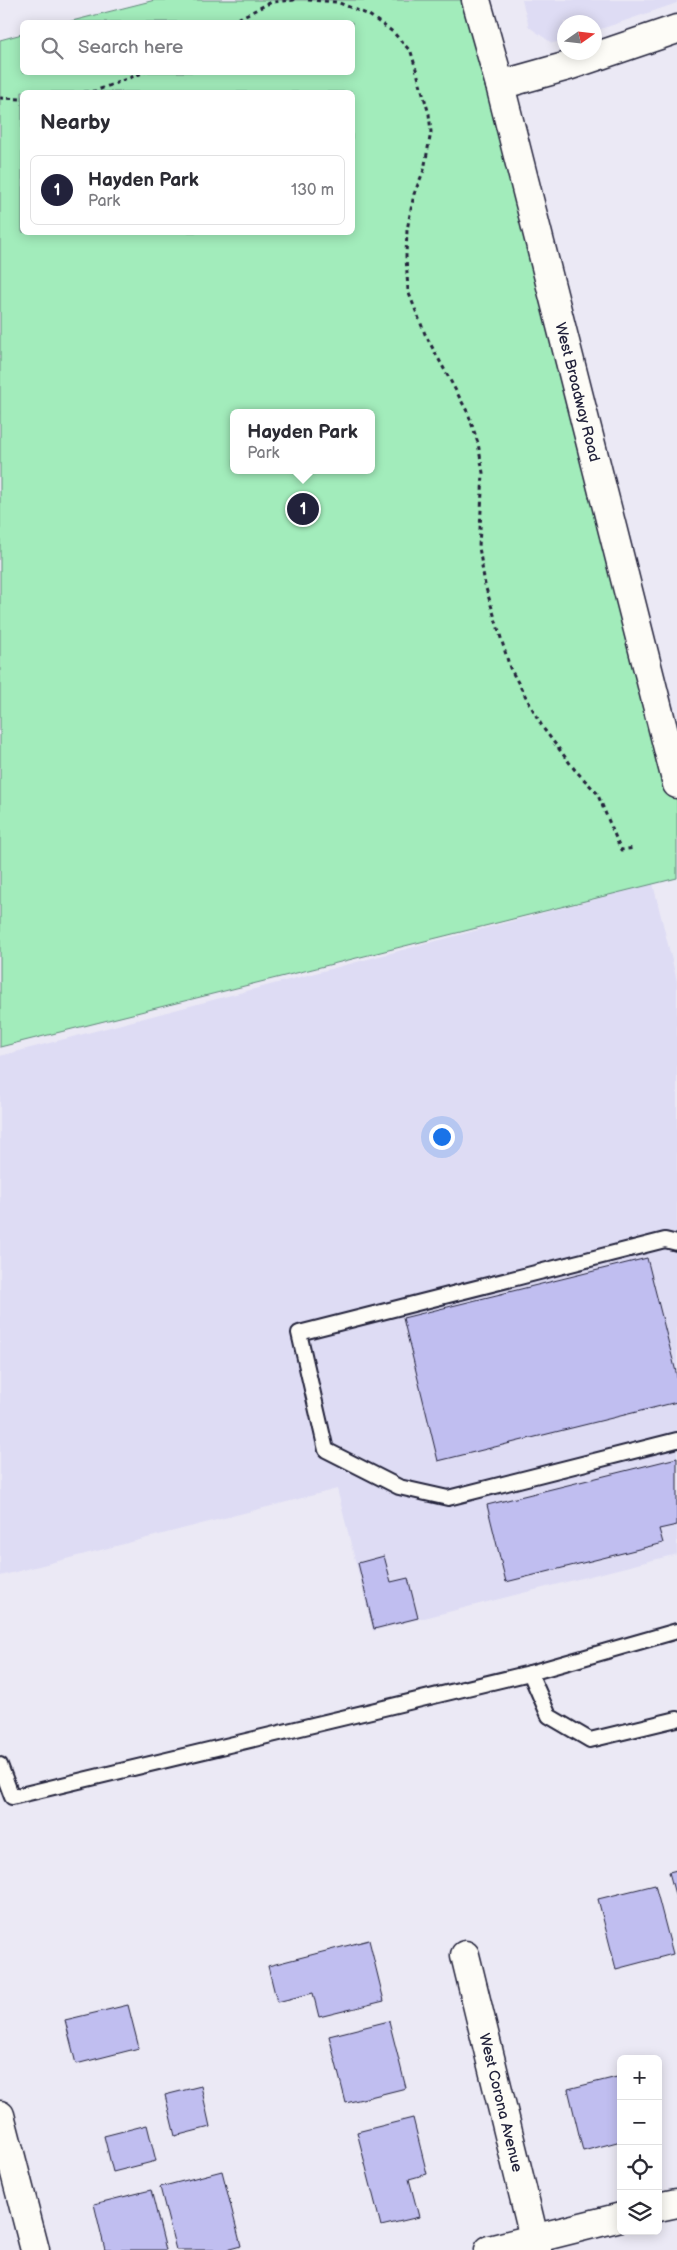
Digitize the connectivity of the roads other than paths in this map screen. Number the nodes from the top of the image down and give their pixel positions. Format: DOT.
graph roads {
  1 [pos="476,0"];
  2 [pos="677,29"];
  3 [pos="500,84"];
  4 [pos="677,784"];
  5 [pos="677,1243"];
  6 [pos="677,1440"];
  7 [pos="677,1631"];
  8 [pos="530,1673"];
  9 [pos="677,1719"];
  10 [pos="0,1765"];
  11 [pos="465,1956"];
  12 [pos="0,2115"];
  13 [pos="677,2203"];
  14 [pos="662,2206"];
  15 [pos="617,2218"];
  16 [pos="536,2245"];
  17 [pos="35,2250"];
  18 [pos="489,2250"];
  1 -- 3 [label="main road, West Broadway Road"];
  2 -- 3 [label="main road"];
  3 -- 4 [label="main road, West Broadway Road"];
  5 -- 6 [label="lane"];
  7 -- 8 [label="lane"];
  8 -- 9 [label="lane"];
  8 -- 10 [label="lane"];
  11 -- 16 [label="main road, West Corona Avenue"];
  12 -- 17 [label="main road"];
  13 -- 14 [label="main road"];
  15 -- 16 [label="main road"];
  16 -- 18 [label="main road"];
}
